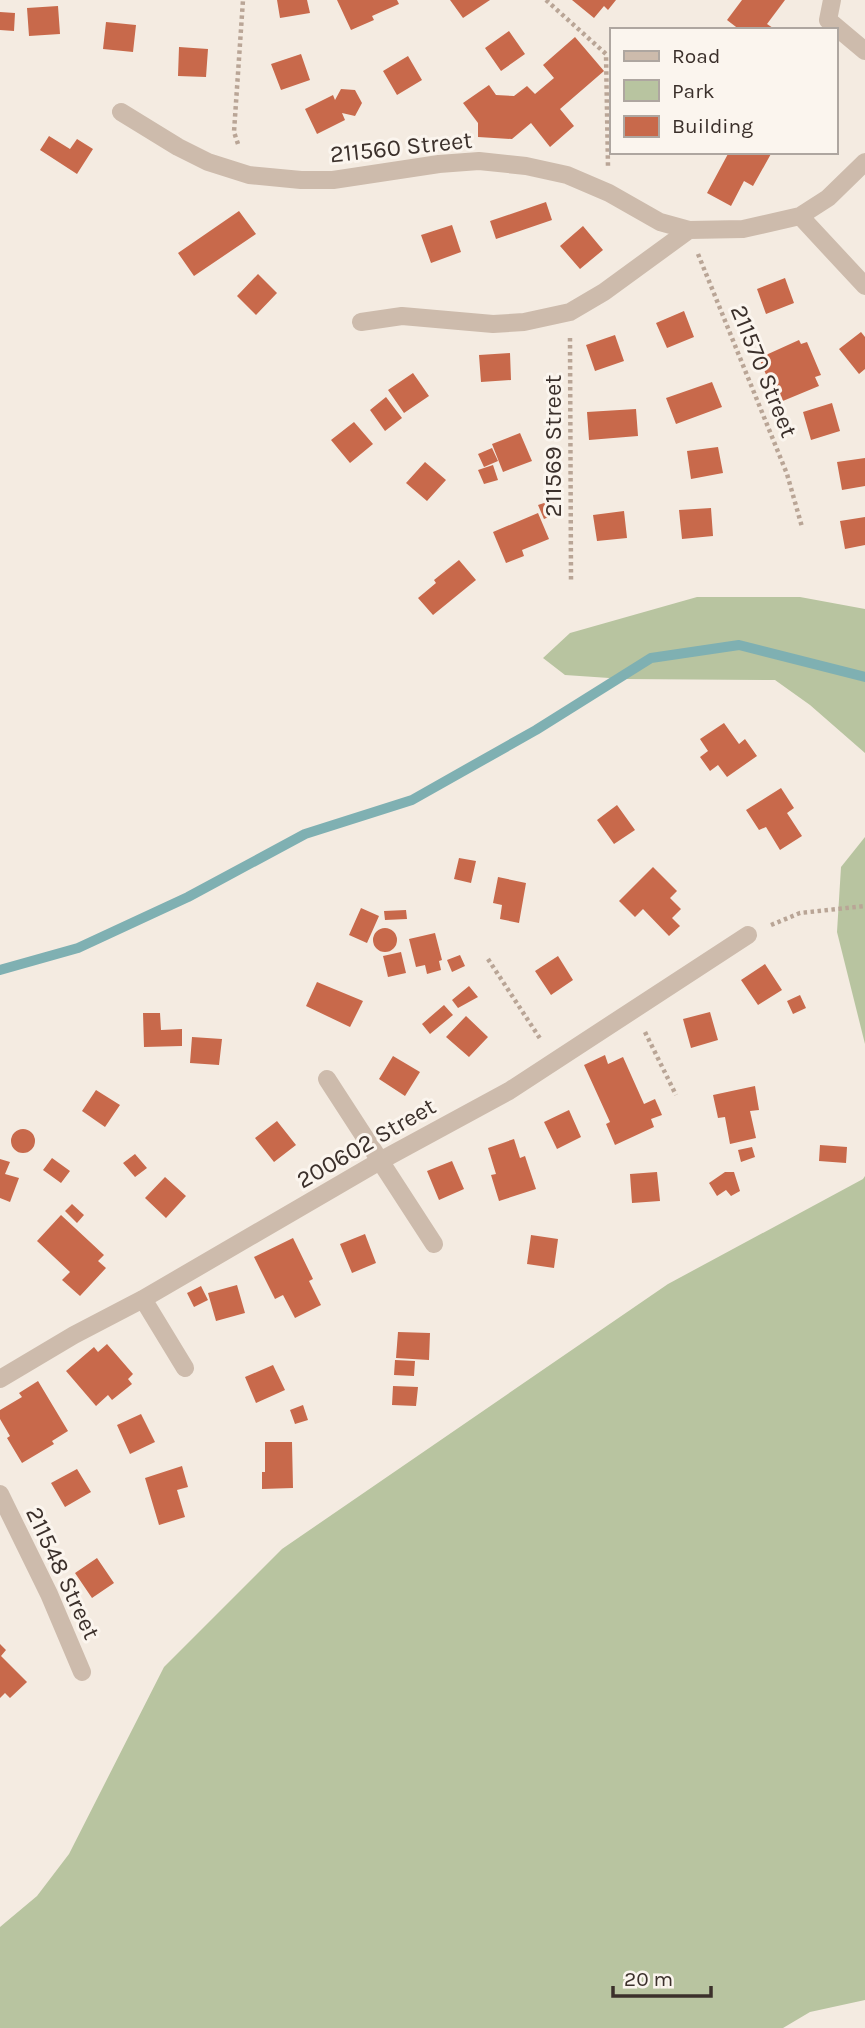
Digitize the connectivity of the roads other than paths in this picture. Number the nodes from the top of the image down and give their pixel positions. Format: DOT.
graph roads {
  1 [pos="832,0"];
  2 [pos="865,51"];
  3 [pos="121,111"];
  4 [pos="865,162"];
  5 [pos="800,216"];
  6 [pos="689,230"];
  7 [pos="865,286"];
  8 [pos="361,321"];
  9 [pos="748,935"];
  10 [pos="327,1079"];
  11 [pos="380,1161"];
  12 [pos="434,1244"];
  13 [pos="143,1299"];
  14 [pos="185,1368"];
  15 [pos="0,1379"];
  16 [pos="0,1494"];
  17 [pos="82,1672"];
  1 -- 2 [label="street"];
  3 -- 6 [label="street, 211560 Street"];
  4 -- 5 [label="street"];
  5 -- 6 [label="street, 211560 Street"];
  5 -- 7 [label="street"];
  6 -- 8 [label="street"];
  9 -- 11 [label="street, 200602 Street"];
  10 -- 11 [label="street"];
  11 -- 12 [label="street"];
  11 -- 13 [label="street, 200602 Street"];
  13 -- 14 [label="street"];
  13 -- 15 [label="street, 200602 Street"];
  16 -- 17 [label="street, 211548 Street"];
}
